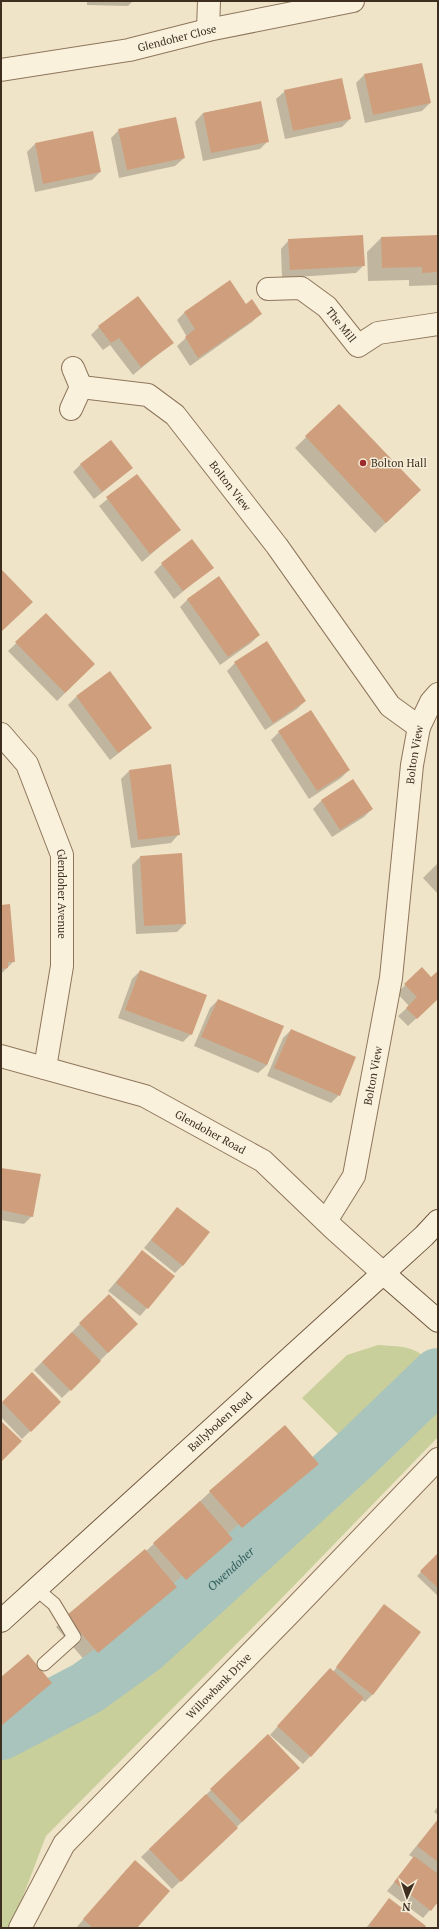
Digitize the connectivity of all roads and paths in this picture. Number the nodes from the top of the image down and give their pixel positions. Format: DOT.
graph roads {
  1 [pos="209,1"];
  2 [pos="353,1"];
  3 [pos="208,30"];
  4 [pos="1,70"];
  5 [pos="268,289"];
  6 [pos="438,324"];
  7 [pos="71,409"];
  8 [pos="438,694"];
  9 [pos="419,727"];
  10 [pos="1,734"];
  11 [pos="1,1056"];
  12 [pos="45,1068"];
  13 [pos="326,1221"];
  14 [pos="438,1221"];
  15 [pos="383,1273"];
  16 [pos="438,1321"];
  17 [pos="438,1459"];
  18 [pos="35,1588"];
  19 [pos="1,1621"];
  20 [pos="44,1664"];
  21 [pos="20,1928"];
  1 -- 3 [label="street"];
  2 -- 3 [label="street, Glendoher Close"];
  3 -- 4 [label="street, Glendoher Close"];
  5 -- 6 [label="street, The Mill"];
  7 -- 9 [label="street, Bolton View"];
  8 -- 9 [label="street"];
  9 -- 13 [label="street, Bolton View"];
  10 -- 12 [label="street, Glendoher Avenue"];
  11 -- 12 [label="street, Glendoher Road"];
  12 -- 13 [label="street, Glendoher Road"];
  13 -- 15 [label="street, Glendoher Road"];
  14 -- 15 [label="street, Ballyboden Road"];
  15 -- 16 [label="street, Glendoher Road"];
  15 -- 18 [label="street, Ballyboden Road"];
  17 -- 21 [label="street, Willowbank Drive"];
  18 -- 19 [label="street, Ballyboden Road"];
  18 -- 20 [label="lane"];
}
